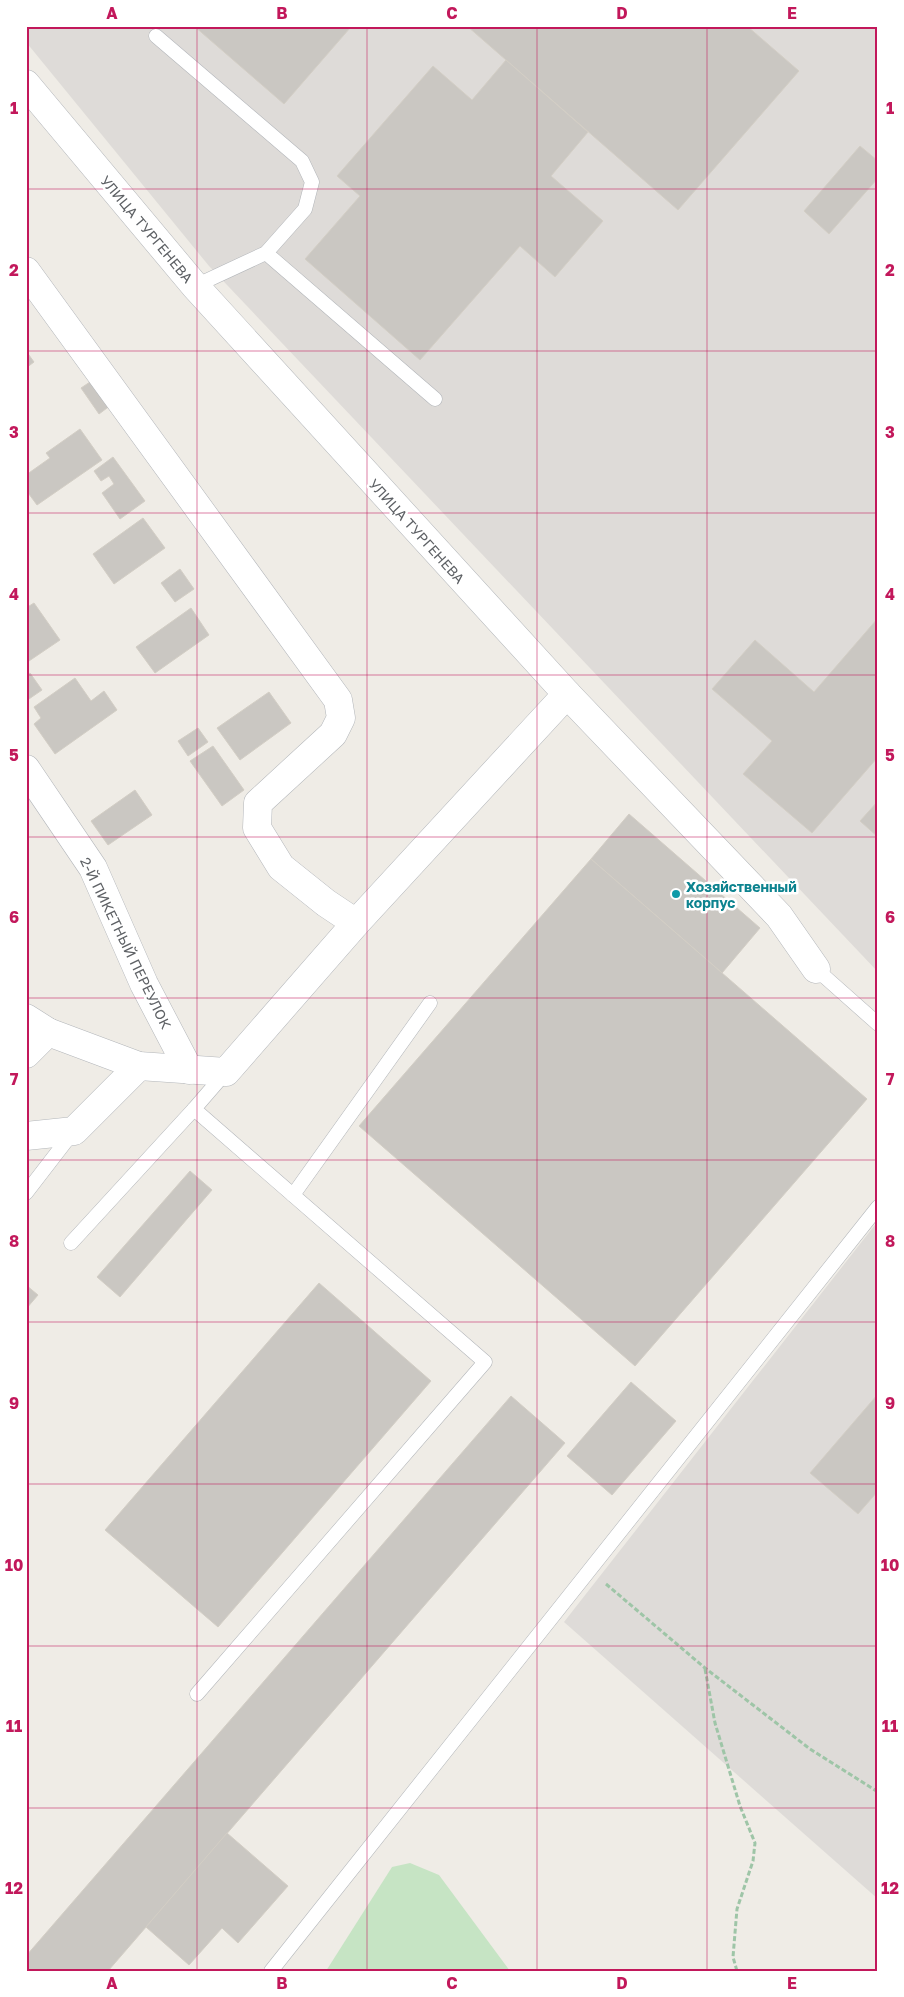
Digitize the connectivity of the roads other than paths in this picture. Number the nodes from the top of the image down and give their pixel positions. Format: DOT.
graph roads {
  1 [pos="156,36"];
  2 [pos="26,84"];
  3 [pos="266,253"];
  4 [pos="26,271"];
  5 [pos="195,286"];
  6 [pos="435,399"];
  7 [pos="567,694"];
  8 [pos="26,768"];
  9 [pos="356,923"];
  10 [pos="816,969"];
  11 [pos="430,1003"];
  12 [pos="878,1024"];
  13 [pos="37,1025"];
  14 [pos="26,1054"];
  15 [pos="139,1066"];
  16 [pos="189,1070"];
  17 [pos="226,1072"];
  18 [pos="194,1109"];
  19 [pos="74,1131"];
  20 [pos="26,1136"];
  21 [pos="26,1193"];
  22 [pos="293,1195"];
  23 [pos="878,1207"];
  24 [pos="72,1243"];
  25 [pos="197,1694"];
  26 [pos="270,1971"];
  1 -- 3 [label="lane"];
  2 -- 5 [label="street, УЛИЦА ТУРГЕНЕВА"];
  3 -- 5 [label="lane"];
  3 -- 6 [label="lane"];
  4 -- 9 [label="street"];
  5 -- 7 [label="street, УЛИЦА ТУРГЕНЕВА"];
  7 -- 9 [label="street"];
  7 -- 10 [label="street, УЛИЦА ТУРГЕНЕВА"];
  8 -- 16 [label="street, 2-Й ПИКЕТНЫЙ ПЕРЕУЛОК"];
  9 -- 17 [label="street"];
  10 -- 12 [label="lane"];
  11 -- 22 [label="lane"];
  13 -- 14 [label="street"];
  13 -- 15 [label="street"];
  15 -- 16 [label="street"];
  15 -- 19 [label="street"];
  16 -- 17 [label="street"];
  17 -- 18 [label="lane"];
  18 -- 22 [label="lane"];
  18 -- 24 [label="lane"];
  19 -- 20 [label="street"];
  19 -- 21 [label="lane"];
  22 -- 25 [label="lane"];
  23 -- 26 [label="lane"];
}
